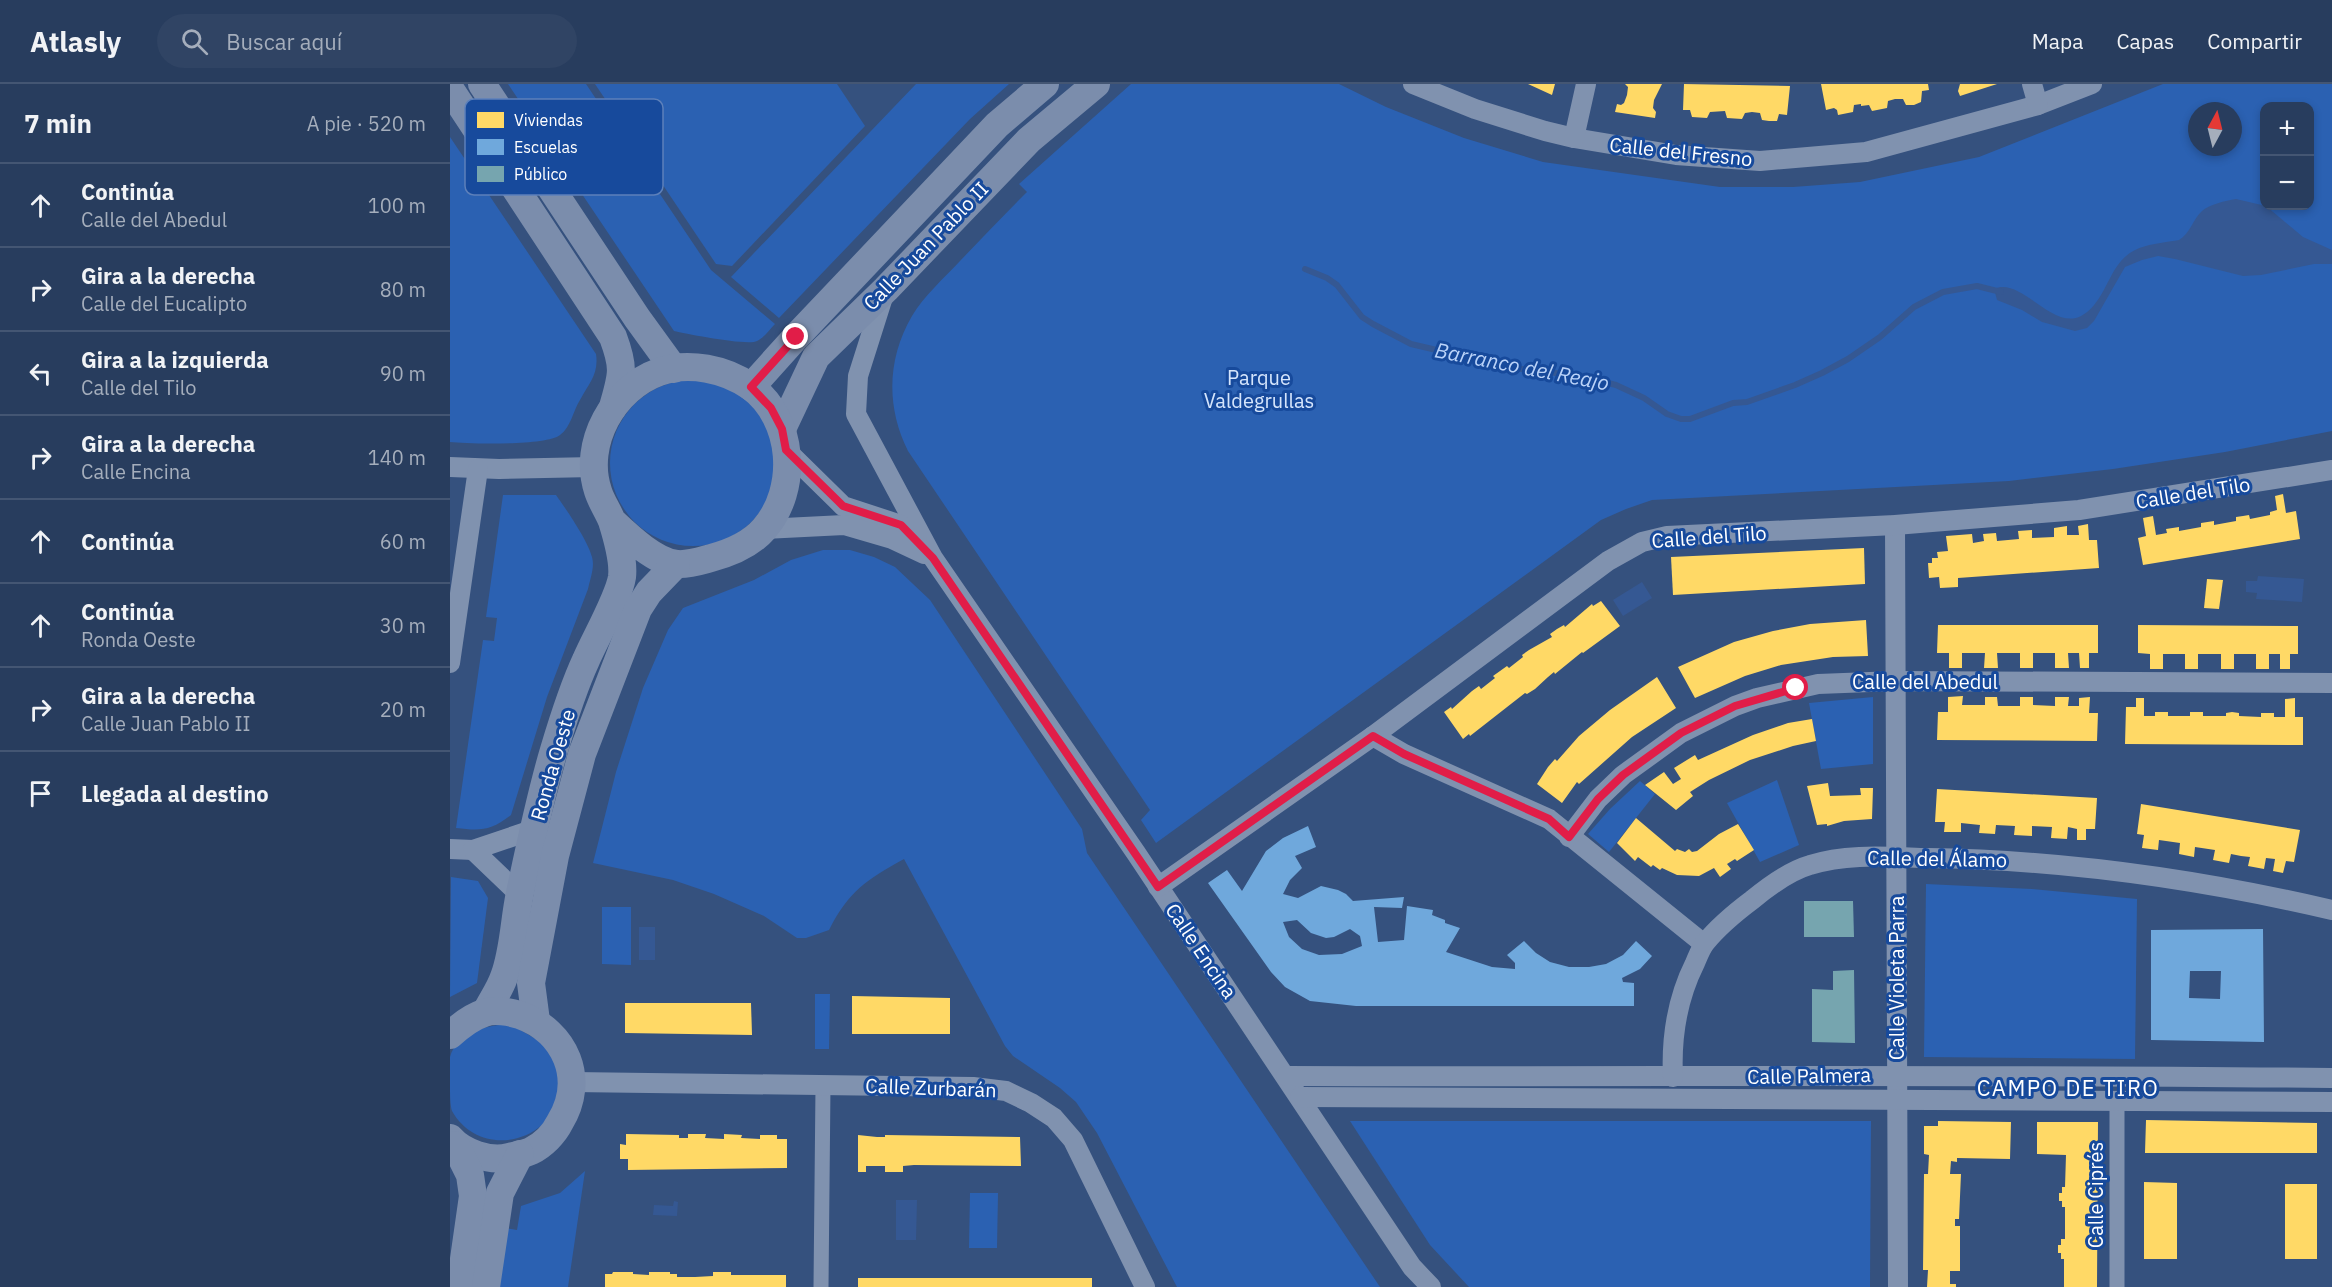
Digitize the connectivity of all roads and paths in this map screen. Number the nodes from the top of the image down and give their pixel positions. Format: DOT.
graph roads {
  1 [pos="482,84"];
  2 [pos="1045,84"];
  3 [pos="1096,84"];
  4 [pos="1413,84"];
  5 [pos="1586,84"];
  6 [pos="2031,84"];
  7 [pos="2092,84"];
  8 [pos="450,89"];
  9 [pos="492,99"];
  10 [pos="2038,105"];
  11 [pos="465,112"];
  12 [pos="1574,138"];
  13 [pos="520,195"];
  14 [pos="556,195"];
  15 [pos="886,289"];
  16 [pos="674,369"];
  17 [pos="751,387"];
  18 [pos="612,407"];
  19 [pos="784,439"];
  20 [pos="450,467"];
  21 [pos="594,467"];
  22 [pos="478,469"];
  23 [pos="2332,470"];
  24 [pos="612,521"];
  25 [pos="1895,525"];
  26 [pos="764,529"];
  27 [pos="933,558"];
  28 [pos="676,564"];
  29 [pos="450,662"];
  30 [pos="1896,681"];
  31 [pos="2332,683"];
  32 [pos="1373,736"];
  33 [pos="535,828"];
  34 [pos="1569,837"];
  35 [pos="450,849"];
  36 [pos="473,850"];
  37 [pos="1898,857"];
  38 [pos="1158,887"];
  39 [pos="520,895"];
  40 [pos="2332,910"];
  41 [pos="1704,944"];
  42 [pos="486,1012"];
  43 [pos="536,1021"];
  44 [pos="450,1035"];
  45 [pos="1897,1075"];
  46 [pos="1286,1076"];
  47 [pos="1673,1077"];
  48 [pos="2332,1080"];
  49 [pos="572,1082"];
  50 [pos="823,1086"];
  51 [pos="1300,1097"];
  52 [pos="1897,1099"];
  53 [pos="2332,1101"];
  54 [pos="2117,1102"];
  55 [pos="453,1142"];
  56 [pos="520,1154"];
  57 [pos="460,1287"];
  58 [pos="486,1287"];
  59 [pos="821,1287"];
  60 [pos="1145,1287"];
  61 [pos="1431,1287"];
  62 [pos="1898,1287"];
  63 [pos="2117,1287"];
  1 -- 9 [label="main road"];
  2 -- 17 [label="main road, Calle Juan Pablo II"];
  3 -- 15 [label="main road, Calle Juan Pablo II"];
  4 -- 12 [label="street, Calle del Fresno"];
  5 -- 12 [label="street"];
  6 -- 10 [label="street"];
  7 -- 10 [label="street, Calle del Fresno"];
  8 -- 11 [label="main road"];
  10 -- 12 [label="street, Calle del Fresno"];
  13 -- 18 [label="main road"];
  14 -- 16 [label="main road"];
  15 -- 19 [label="main road, Calle Juan Pablo II"];
  15 -- 27 [label="street, Calle Encina"];
  16 -- 17 [label="main road, Ronda Oeste"];
  16 -- 18 [label="main road, Ronda Oeste"];
  17 -- 19 [label="main road, Ronda Oeste"];
  18 -- 21 [label="main road, Ronda Oeste"];
  19 -- 26 [label="main road"];
  19 -- 27 [label="street"];
  20 -- 22 [label="street"];
  21 -- 22 [label="street"];
  21 -- 24 [label="main road, Ronda Oeste"];
  22 -- 29 [label="street"];
  23 -- 25 [label="street, Calle del Tilo"];
  24 -- 28 [label="main road, Ronda Oeste"];
  24 -- 33 [label="main road, Ronda Oeste"];
  25 -- 30 [label="street, Calle Violeta Parra"];
  25 -- 32 [label="street, Calle del Tilo"];
  26 -- 27 [label="street"];
  26 -- 28 [label="main road"];
  27 -- 38 [label="street, Calle Encina"];
  28 -- 43 [label="main road, Ronda Oeste"];
  30 -- 31 [label="street, Calle del Abedul"];
  30 -- 34 [label="street, Calle del Abedul"];
  30 -- 37 [label="street, Calle Violeta Parra"];
  32 -- 34 [label="street"];
  32 -- 38 [label="street, Calle del Tilo"];
  33 -- 36 [label="street"];
  33 -- 39 [label="main road, Ronda Oeste"];
  34 -- 41 [label="street"];
  35 -- 36 [label="street"];
  36 -- 39 [label="street"];
  37 -- 40 [label="street, Calle del Álamo"];
  37 -- 41 [label="street, Calle del Álamo"];
  37 -- 45 [label="street, Calle Violeta Parra"];
  38 -- 46 [label="street, Calle Encina"];
  39 -- 42 [label="main road, Ronda Oeste"];
  41 -- 47 [label="street, Calle del Álamo"];
  42 -- 43 [label="main road"];
  42 -- 44 [label="main road"];
  43 -- 49 [label="main road"];
  45 -- 47 [label="street, Calle Palmera"];
  45 -- 48 [label="street, Calle Palmera"];
  45 -- 52 [label="street, Calle Violeta Parra"];
  46 -- 47 [label="street, Calle Palmera"];
  46 -- 51 [label="street, Calle Encina"];
  48 -- 53 [label="street"];
  49 -- 50 [label="street, Calle Zurbarán"];
  49 -- 56 [label="main road"];
  50 -- 59 [label="street"];
  50 -- 60 [label="street, Calle Zurbarán"];
  51 -- 52 [label="street, Calle Palmera"];
  51 -- 61 [label="street, Calle Encina"];
  52 -- 54 [label="street, Calle Palmera"];
  52 -- 62 [label="street, Calle Violeta Parra"];
  53 -- 54 [label="street, Calle Palmera"];
  54 -- 63 [label="street, Calle Ciprés"];
  55 -- 56 [label="main road"];
  55 -- 57 [label="main road"];
  56 -- 58 [label="main road"];
}
